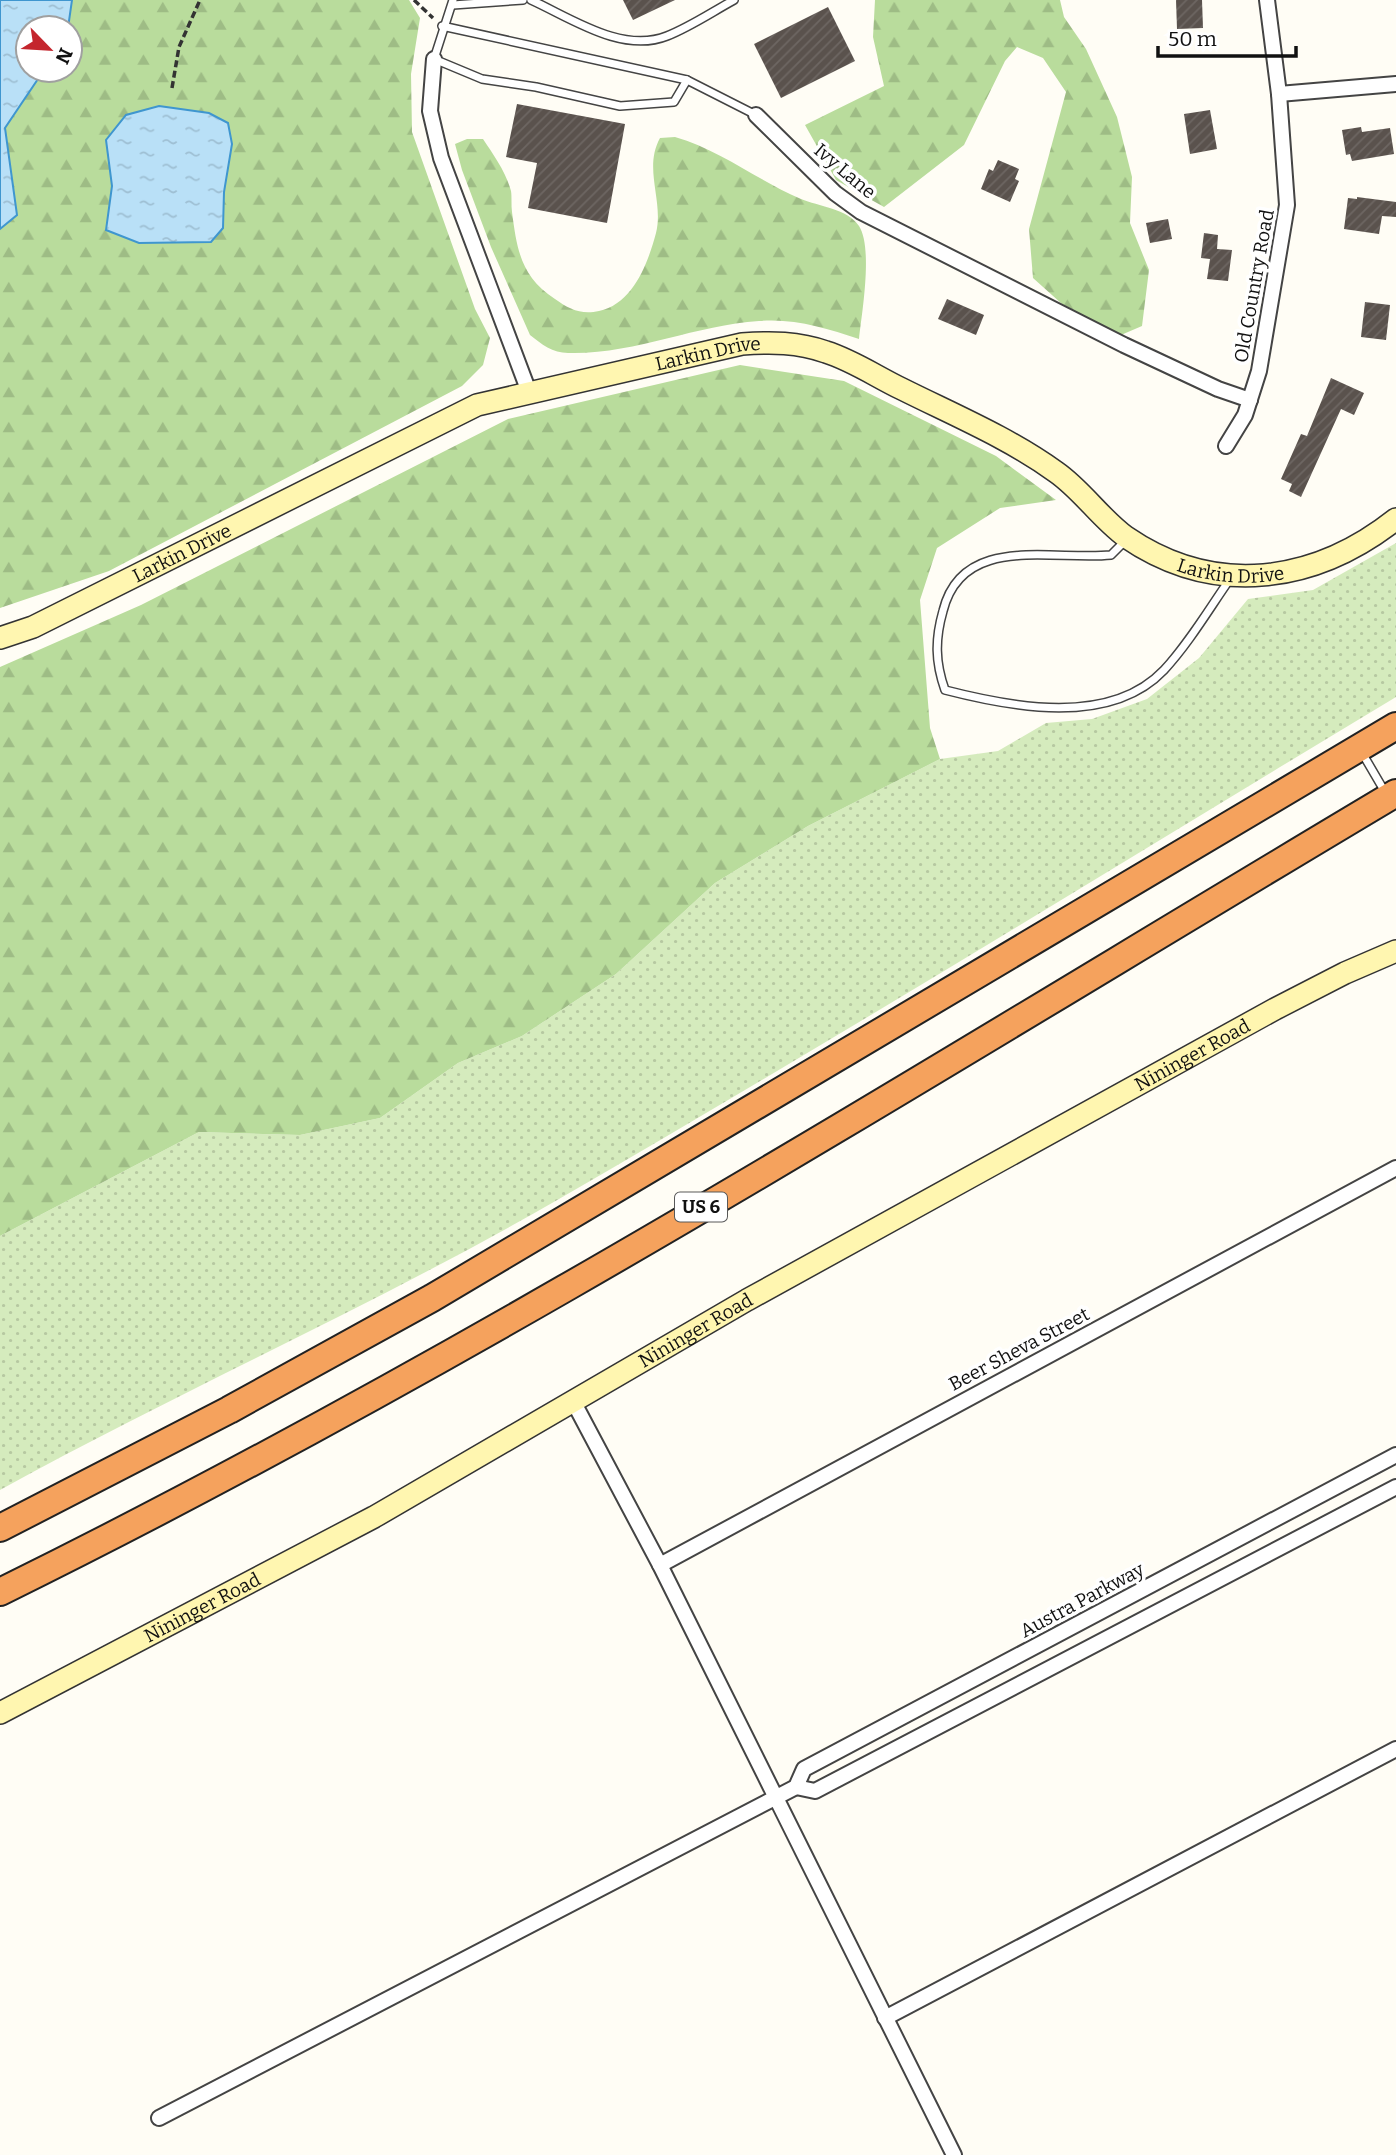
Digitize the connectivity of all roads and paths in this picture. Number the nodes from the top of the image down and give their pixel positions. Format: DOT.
graph roads {
  1 [pos="200,0"];
  2 [pos="414,0"];
  3 [pos="523,0"];
  4 [pos="531,0"];
  5 [pos="734,0"];
  6 [pos="1267,0"];
  7 [pos="453,2"];
  8 [pos="442,26"];
  9 [pos="433,59"];
  10 [pos="687,80"];
  11 [pos="1396,85"];
  12 [pos="172,88"];
  13 [pos="1279,94"];
  14 [pos="756,115"];
  15 [pos="529,392"];
  16 [pos="1250,400"];
  17 [pos="1226,446"];
  18 [pos="1396,519"];
  19 [pos="1128,537"];
  20 [pos="1234,575"];
  21 [pos="0,638"];
  22 [pos="1396,726"];
  23 [pos="1359,748"];
  24 [pos="1392,795"];
  25 [pos="1396,951"];
  26 [pos="1396,1168"];
  27 [pos="573,1401"];
  28 [pos="1396,1455"];
  29 [pos="1396,1487"];
  30 [pos="0,1528"];
  31 [pos="660,1565"];
  32 [pos="0,1592"];
  33 [pos="0,1713"];
  34 [pos="1396,1749"];
  35 [pos="796,1787"];
  36 [pos="774,1798"];
  37 [pos="885,2018"];
  38 [pos="159,2118"];
  39 [pos="954,2155"];
  1 -- 12 [label="path"];
  2 -- 8 [label="path"];
  3 -- 7 [label="lane"];
  4 -- 5 [label="lane"];
  6 -- 13 [label="street, Old Country Road"];
  7 -- 8 [label="lane"];
  8 -- 9 [label="lane"];
  8 -- 10 [label="lane, Ivy Lane"];
  9 -- 10 [label="lane"];
  9 -- 15 [label="street"];
  10 -- 14 [label="lane, Ivy Lane"];
  11 -- 13 [label="street"];
  13 -- 16 [label="street, Old Country Road"];
  14 -- 16 [label="street, Ivy Lane"];
  15 -- 19 [label="street, Larkin Drive"];
  15 -- 21 [label="street, Larkin Drive"];
  16 -- 17 [label="street, Old Country Road"];
  18 -- 20 [label="street, Larkin Drive"];
  19 -- 20 [label="street, Larkin Drive"];
  19 -- 20 [label="lane"];
  22 -- 23 [label="highway"];
  23 -- 24 [label="lane"];
  23 -- 30 [label="highway"];
  24 -- 32 [label="highway, US 6"];
  25 -- 27 [label="street, Nininger Road"];
  26 -- 31 [label="street, Beer Sheva Street"];
  27 -- 31 [label="street"];
  27 -- 33 [label="street, Nininger Road"];
  28 -- 35 [label="street, Austra Parkway"];
  29 -- 35 [label="street, Austra Parkway"];
  31 -- 36 [label="street"];
  34 -- 37 [label="street"];
  35 -- 36 [label="street, Austra Parkway"];
  36 -- 37 [label="street"];
  36 -- 38 [label="street, Austra Parkway"];
  37 -- 39 [label="street"];
}
